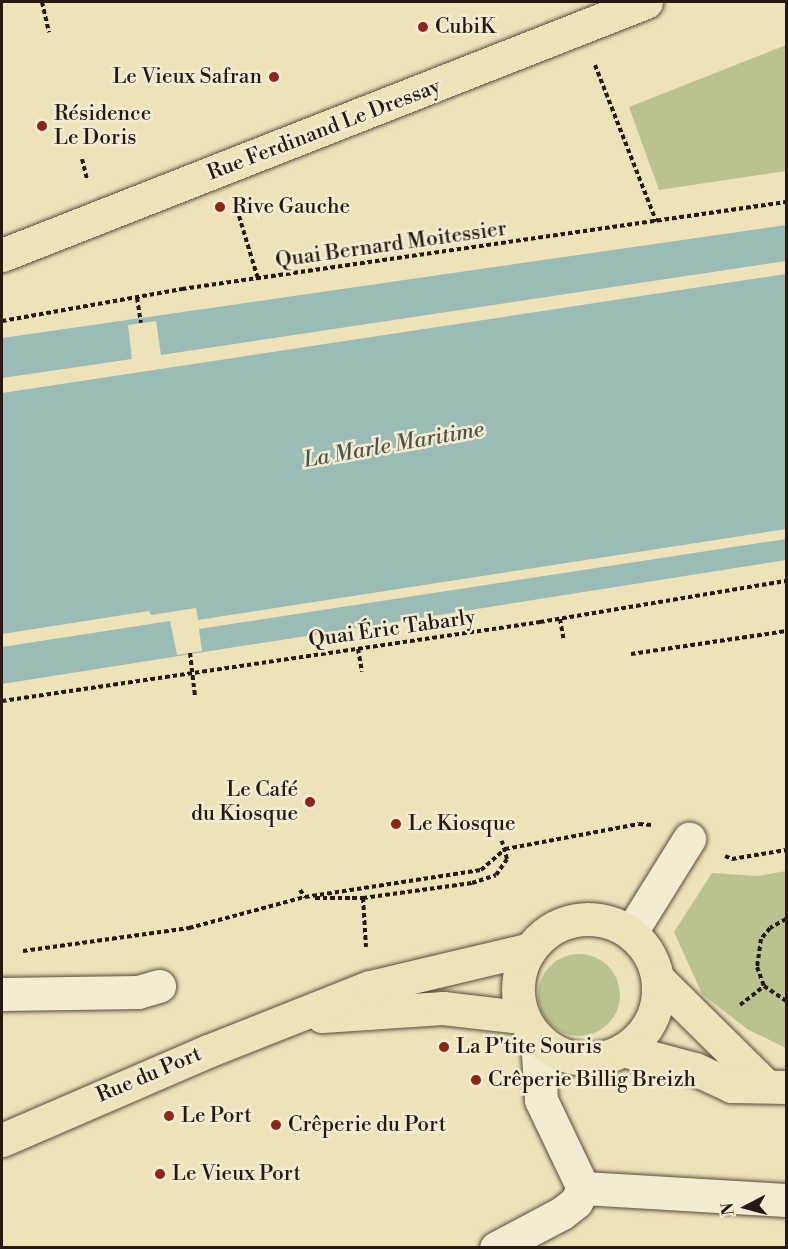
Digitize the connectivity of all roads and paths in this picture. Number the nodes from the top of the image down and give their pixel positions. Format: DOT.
graph roads {
  1 [pos="42,2"];
  2 [pos="646,2"];
  3 [pos="581,29"];
  4 [pos="50,32"];
  5 [pos="786,202"];
  6 [pos="239,216"];
  7 [pos="656,221"];
  8 [pos="2,255"];
  9 [pos="258,279"];
  10 [pos="137,298"];
  11 [pos="2,321"];
  12 [pos="141,323"];
  13 [pos="786,581"];
  14 [pos="560,619"];
  15 [pos="786,631"];
  16 [pos="564,641"];
  17 [pos="358,649"];
  18 [pos="190,653"];
  19 [pos="631,654"];
  20 [pos="362,672"];
  21 [pos="194,674"];
  22 [pos="195,696"];
  23 [pos="2,701"];
  24 [pos="689,839"];
  25 [pos="502,841"];
  26 [pos="506,849"];
  27 [pos="786,850"];
  28 [pos="300,890"];
  29 [pos="305,897"];
  30 [pos="363,898"];
  31 [pos="786,919"];
  32 [pos="631,932"];
  33 [pos="531,949"];
  34 [pos="13,952"];
  35 [pos="367,953"];
  36 [pos="658,979"];
  37 [pos="159,986"];
  38 [pos="2,994"];
  39 [pos="786,1001"];
  40 [pos="299,1017"];
  41 [pos="529,1028"];
  42 [pos="623,1050"];
  43 [pos="775,1086"];
  44 [pos="2,1140"];
  45 [pos="583,1188"];
  46 [pos="786,1200"];
  47 [pos="496,1248"];
  1 -- 4 [label="path"];
  2 -- 3 [label="main road, Rue Ferdinand Le Dressay"];
  3 -- 7 [label="path"];
  3 -- 8 [label="main road, Rue Ferdinand Le Dressay"];
  5 -- 7 [label="path, Quai Bernard Moitessier"];
  6 -- 9 [label="path"];
  7 -- 9 [label="path, Quai Bernard Moitessier"];
  9 -- 10 [label="path, Quai Bernard Moitessier"];
  10 -- 11 [label="path, Quai Bernard Moitessier"];
  10 -- 12 [label="path"];
  13 -- 14 [label="path, Quai Éric Tabarly"];
  14 -- 16 [label="path"];
  14 -- 17 [label="path, Quai Éric Tabarly"];
  15 -- 19 [label="path"];
  17 -- 20 [label="path"];
  17 -- 21 [label="path, Quai Éric Tabarly"];
  18 -- 21 [label="path"];
  21 -- 22 [label="path"];
  21 -- 23 [label="path, Quai Éric Tabarly"];
  24 -- 26 [label="path"];
  24 -- 27 [label="path"];
  24 -- 32 [label="street"];
  25 -- 26 [label="path"];
  26 -- 29 [label="path"];
  26 -- 30 [label="path"];
  28 -- 29 [label="path"];
  29 -- 30 [label="path"];
  29 -- 34 [label="path"];
  30 -- 35 [label="path"];
  31 -- 39 [label="path"];
  32 -- 33 [label="main road"];
  32 -- 36 [label="main road"];
  33 -- 40 [label="main road, Rue du Port"];
  33 -- 41 [label="main road"];
  36 -- 42 [label="main road"];
  36 -- 43 [label="main road"];
  37 -- 38 [label="street"];
  40 -- 41 [label="main road, Rue du Port"];
  40 -- 44 [label="main road, Rue du Port"];
  41 -- 42 [label="main road"];
  41 -- 45 [label="street"];
  42 -- 43 [label="main road"];
  45 -- 46 [label="street"];
  45 -- 47 [label="street"];
}
